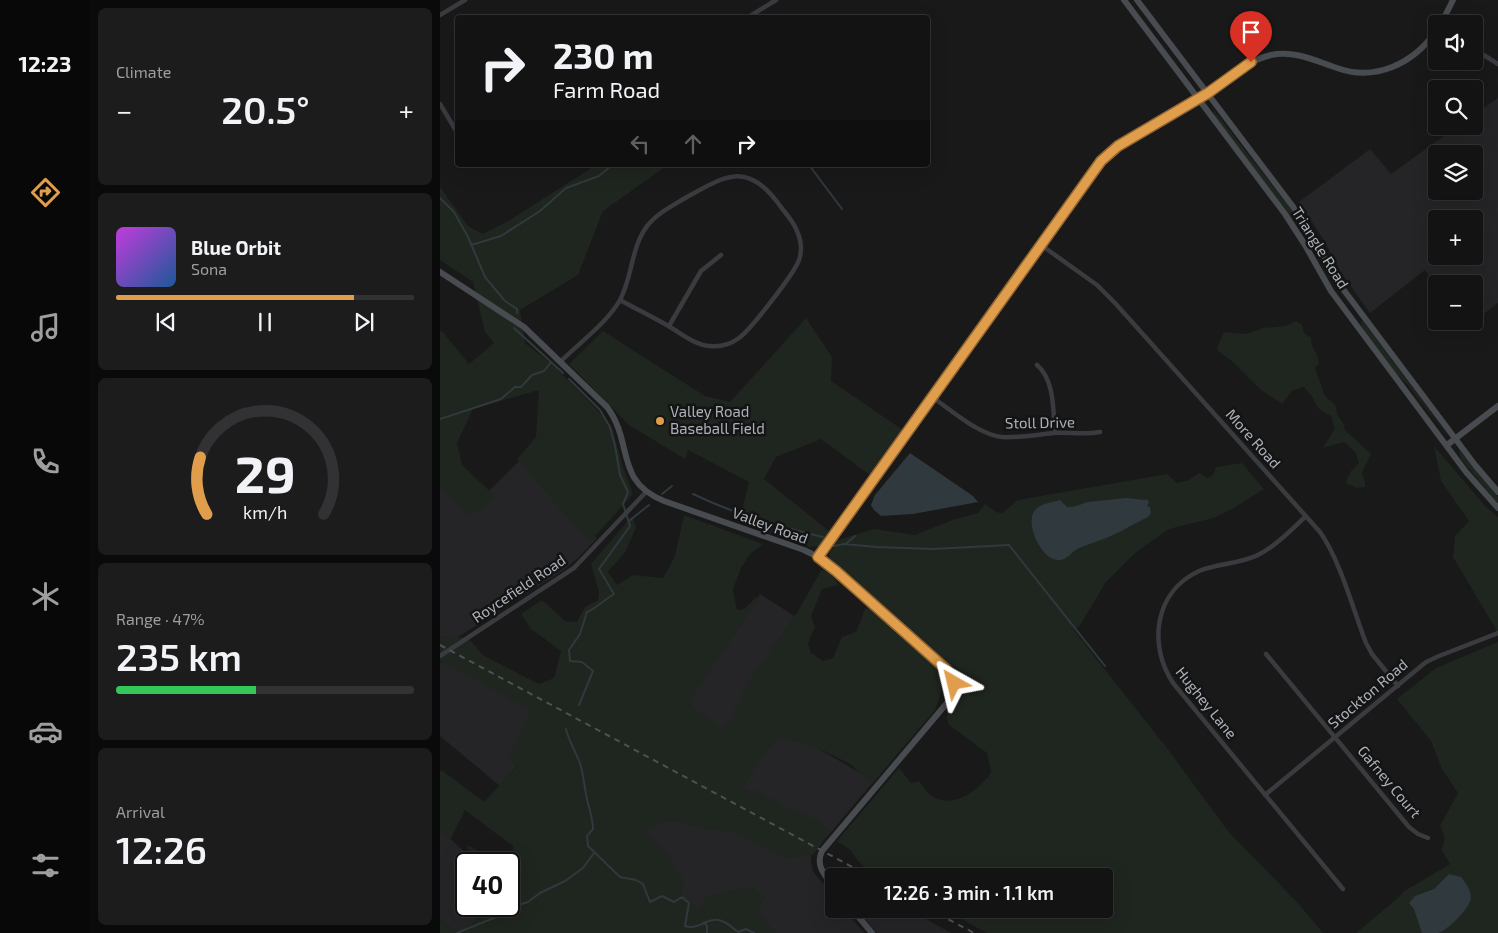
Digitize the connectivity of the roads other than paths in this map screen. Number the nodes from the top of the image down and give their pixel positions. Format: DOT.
graph roads {
  1 [pos="465,0"];
  2 [pos="776,0"];
  3 [pos="1124,0"];
  4 [pos="1137,0"];
  5 [pos="1453,0"];
  6 [pos="440,15"];
  7 [pos="752,15"];
  8 [pos="1446,15"];
  9 [pos="1428,42"];
  10 [pos="1483,55"];
  11 [pos="1498,64"];
  12 [pos="1208,93"];
  13 [pos="1198,98"];
  14 [pos="440,104"];
  15 [pos="455,129"];
  16 [pos="1041,245"];
  17 [pos="721,255"];
  18 [pos="440,272"];
  19 [pos="620,300"];
  20 [pos="669,326"];
  21 [pos="560,362"];
  22 [pos="1037,365"];
  23 [pos="932,396"];
  24 [pos="1498,406"];
  25 [pos="1100,432"];
  26 [pos="1055,433"];
  27 [pos="1455,439"];
  28 [pos="1447,446"];
  29 [pos="646,492"];
  30 [pos="1498,492"];
  31 [pos="1498,508"];
  32 [pos="1306,516"];
  33 [pos="818,557"];
  34 [pos="1498,633"];
  35 [pos="1266,654"];
  36 [pos="440,656"];
  37 [pos="1398,686"];
  38 [pos="1335,737"];
  39 [pos="1265,795"];
  40 [pos="1428,838"];
  41 [pos="825,874"];
  42 [pos="1343,889"];
  43 [pos="860,918"];
  44 [pos="872,933"];
  1 -- 6 [label="street"];
  2 -- 7 [label="street"];
  3 -- 13 [label="street, Triangle Road"];
  4 -- 12 [label="street, Triangle Road"];
  5 -- 8 [label="street"];
  9 -- 12 [label="street"];
  10 -- 11 [label="street"];
  12 -- 13 [label="street"];
  12 -- 27 [label="street, Triangle Road"];
  13 -- 16 [label="street"];
  13 -- 28 [label="street, Triangle Road"];
  14 -- 15 [label="street"];
  16 -- 23 [label="street"];
  16 -- 32 [label="street, More Road"];
  17 -- 20 [label="street"];
  18 -- 21 [label="street, Valley Road"];
  19 -- 20 [label="street"];
  19 -- 20 [label="street"];
  19 -- 21 [label="street"];
  21 -- 29 [label="street, Valley Road"];
  22 -- 26 [label="street"];
  23 -- 26 [label="street, Stoll Drive"];
  23 -- 33 [label="street"];
  24 -- 27 [label="street"];
  25 -- 26 [label="street, Stoll Drive"];
  27 -- 28 [label="street"];
  27 -- 30 [label="street, Triangle Road"];
  28 -- 31 [label="street, Triangle Road"];
  29 -- 33 [label="street, Valley Road"];
  29 -- 36 [label="street, Roycefield Road"];
  32 -- 37 [label="street, More Road"];
  32 -- 39 [label="street, Hughey Lane"];
  33 -- 41 [label="street, Valley Road"];
  34 -- 37 [label="street, Stockton Road"];
  35 -- 38 [label="street, Gafney Court"];
  37 -- 38 [label="street, Stockton Road"];
  38 -- 39 [label="street, Stockton Road"];
  38 -- 40 [label="street, Gafney Court"];
  39 -- 42 [label="street, Hughey Lane"];
  43 -- 44 [label="street"];
}
